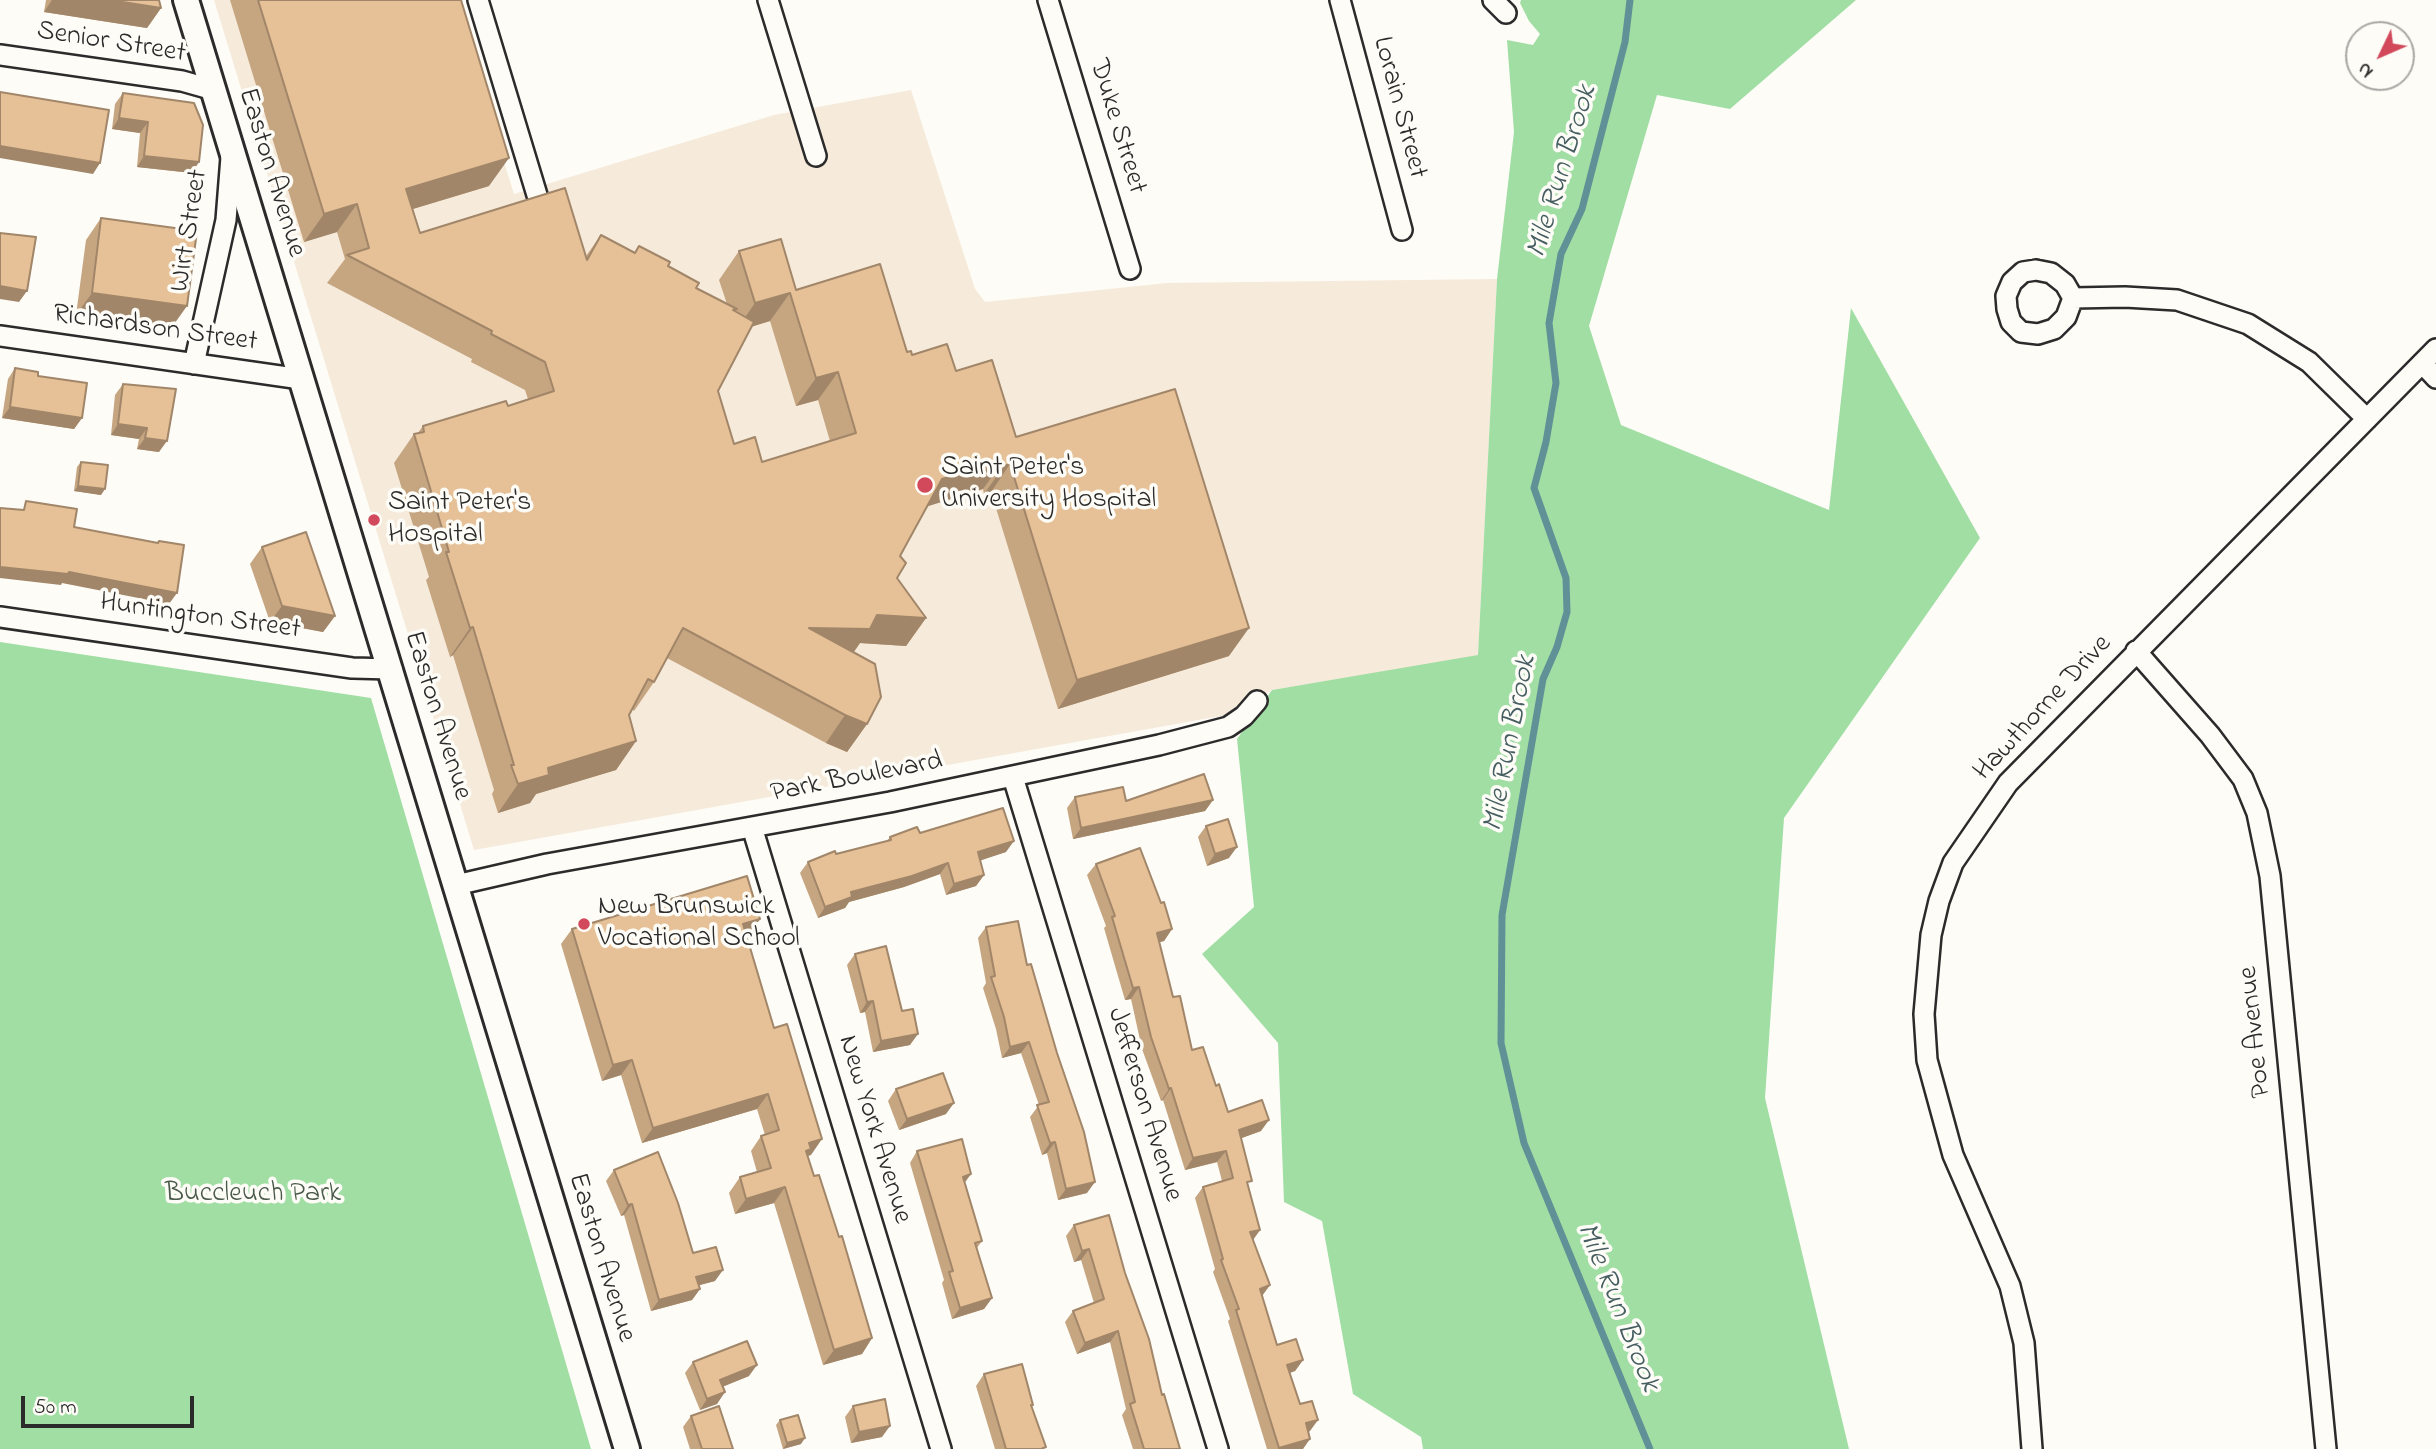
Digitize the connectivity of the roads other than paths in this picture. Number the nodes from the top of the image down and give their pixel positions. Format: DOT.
graph roads {
  1 [pos="187,0"];
  2 [pos="478,0"];
  3 [pos="768,0"];
  4 [pos="1048,0"];
  5 [pos="1340,0"];
  6 [pos="0,55"];
  7 [pos="214,90"];
  8 [pos="232,149"];
  9 [pos="816,156"];
  10 [pos="537,195"];
  11 [pos="1402,230"];
  12 [pos="1130,269"];
  13 [pos="2073,298"];
  14 [pos="0,336"];
  15 [pos="2436,349"];
  16 [pos="2422,363"];
  17 [pos="194,364"];
  18 [pos="302,379"];
  19 [pos="2436,379"];
  20 [pos="2367,419"];
  21 [pos="0,617"];
  22 [pos="2136,651"];
  23 [pos="391,669"];
  24 [pos="1257,701"];
  25 [pos="1013,777"];
  26 [pos="752,827"];
  27 [pos="456,885"];
  28 [pos="627,1449"];
  29 [pos="941,1449"];
  30 [pos="1219,1449"];
  31 [pos="2032,1449"];
  32 [pos="2326,1449"];
  1 -- 7 [label="street, Easton Avenue"];
  2 -- 10 [label="street"];
  3 -- 9 [label="street"];
  4 -- 12 [label="street, Duke Street"];
  5 -- 11 [label="street, Lorain Street"];
  6 -- 7 [label="street, Senior Street"];
  7 -- 8 [label="street, Easton Avenue"];
  8 -- 17 [label="street, Wirt Street"];
  8 -- 18 [label="street, Easton Avenue"];
  13 -- 20 [label="street"];
  14 -- 17 [label="street, Richardson Street"];
  15 -- 16 [label="street, Hawthorne Drive"];
  16 -- 19 [label="street"];
  16 -- 20 [label="street, Hawthorne Drive"];
  17 -- 18 [label="street, Richardson Street"];
  18 -- 23 [label="street, Easton Avenue"];
  20 -- 22 [label="street, Hawthorne Drive"];
  21 -- 23 [label="street, Huntington Street"];
  22 -- 31 [label="street, Hawthorne Drive"];
  22 -- 32 [label="street, Poe Avenue"];
  23 -- 27 [label="street, Easton Avenue"];
  24 -- 25 [label="street, Park Boulevard"];
  25 -- 26 [label="street, Park Boulevard"];
  25 -- 30 [label="street, Jefferson Avenue"];
  26 -- 27 [label="street, Park Boulevard"];
  26 -- 29 [label="street, New York Avenue"];
  27 -- 28 [label="street, Easton Avenue"];
}
